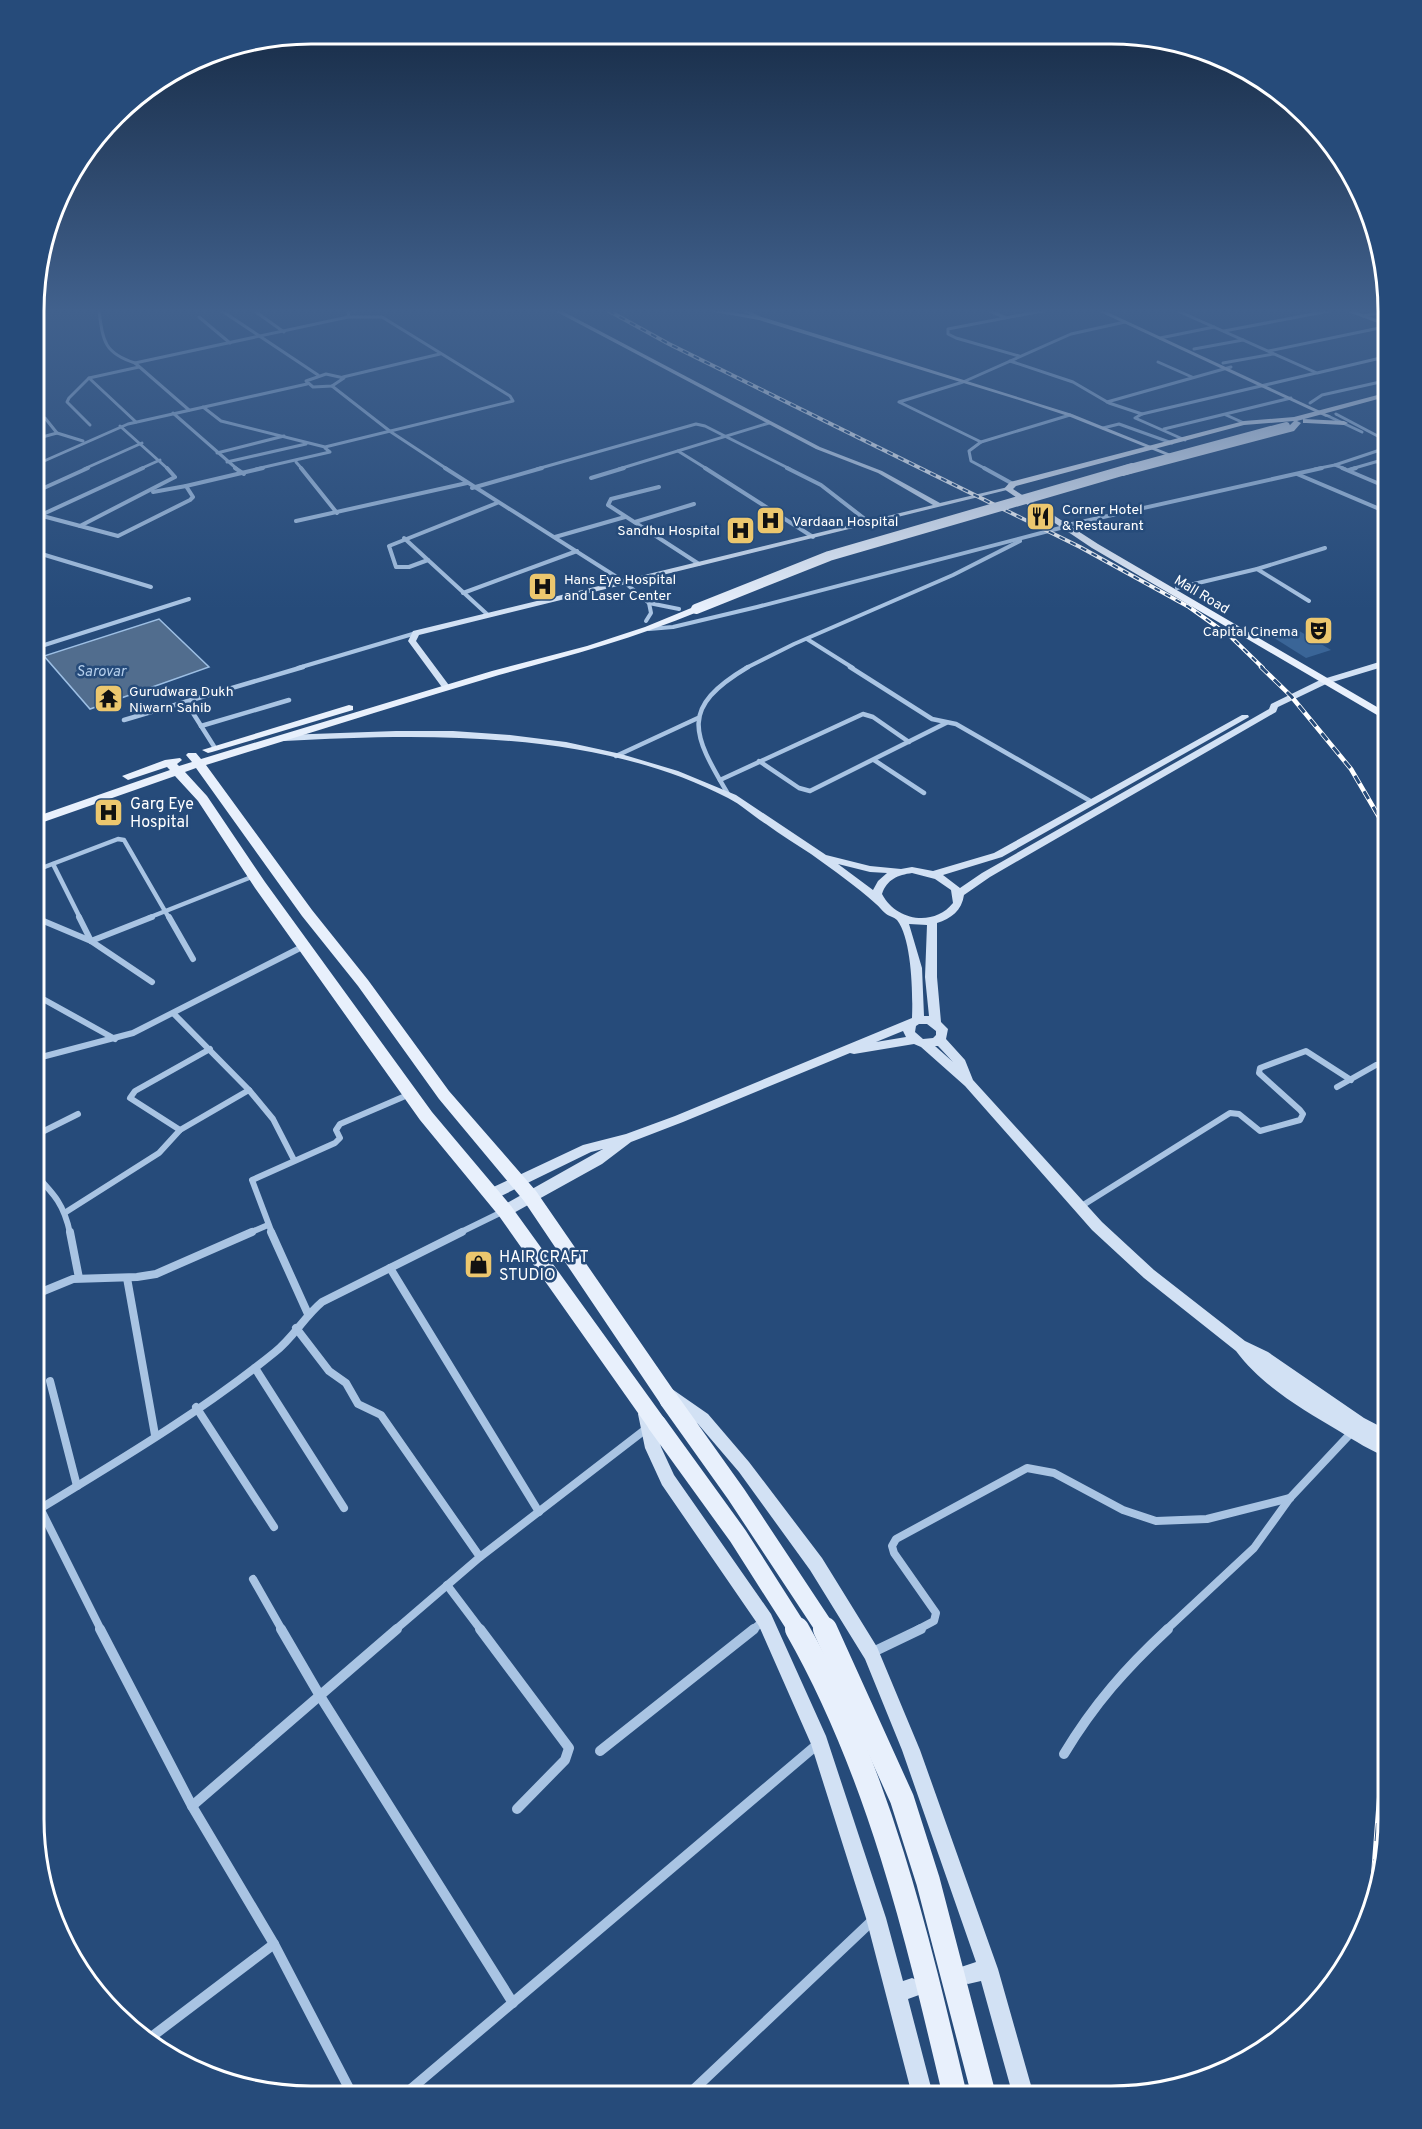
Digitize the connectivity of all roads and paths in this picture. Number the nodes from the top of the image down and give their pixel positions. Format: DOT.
graph roads {
  1 [pos="77,410"];
  2 [pos="124,410"];
  3 [pos="187,410"];
  4 [pos="207,410"];
  5 [pos="363,410"];
  6 [pos="476,410"];
  7 [pos="745,410"];
  8 [pos="916,410"];
  9 [pos="1055,410"];
  10 [pos="1131,410"];
  11 [pos="1157,410"];
  12 [pos="1244,410"];
  13 [pos="1305,410"];
  14 [pos="1323,410"];
  15 [pos="1335,410"];
  16 [pos="1351,410"];
  17 [pos="1354,410"];
  18 [pos="173,413"];
  19 [pos="1328,413"];
  20 [pos="1142,414"];
  21 [pos="1070,415"];
  22 [pos="1226,415"];
  23 [pos="45,418"];
  24 [pos="1300,420"];
  25 [pos="136,422"];
  26 [pos="1347,422"];
  27 [pos="769,423"];
  28 [pos="1244,423"];
  29 [pos="1282,424"];
  30 [pos="90,425"];
  31 [pos="120,426"];
  32 [pos="1104,428"];
  33 [pos="1164,429"];
  34 [pos="391,432"];
  35 [pos="57,433"];
  36 [pos="284,436"];
  37 [pos="724,436"];
  38 [pos="44,437"];
  39 [pos="1378,437"];
  40 [pos="1378,437"];
  41 [pos="1185,440"];
  42 [pos="84,442"];
  43 [pos="981,442"];
  44 [pos="142,443"];
  45 [pos="309,443"];
  46 [pos="1172,443"];
  47 [pos="325,447"];
  48 [pos="1158,450"];
  49 [pos="678,451"];
  50 [pos="1378,451"];
  51 [pos="217,453"];
  52 [pos="1180,459"];
  53 [pos="160,460"];
  54 [pos="44,461"];
  55 [pos="227,462"];
  56 [pos="296,462"];
  57 [pos="1377,462"];
  58 [pos="1335,465"];
  59 [pos="1349,470"];
  60 [pos="244,474"];
  61 [pos="1296,474"];
  62 [pos="176,477"];
  63 [pos="591,478"];
  64 [pos="467,483"];
  65 [pos="1378,483"];
  66 [pos="186,486"];
  67 [pos="1010,486"];
  68 [pos="659,487"];
  69 [pos="44,488"];
  70 [pos="472,488"];
  71 [pos="147,493"];
  72 [pos="497,503"];
  73 [pos="694,504"];
  74 [pos="939,506"];
  75 [pos="1378,508"];
  76 [pos="337,513"];
  77 [pos="44,514"];
  78 [pos="44,516"];
  79 [pos="625,517"];
  80 [pos="296,521"];
  81 [pos="635,522"];
  82 [pos="870,524"];
  83 [pos="79,526"];
  84 [pos="1068,526"];
  85 [pos="555,537"];
  86 [pos="813,537"];
  87 [pos="404,538"];
  88 [pos="1020,541"];
  89 [pos="1325,548"];
  90 [pos="577,551"];
  91 [pos="44,555"];
  92 [pos="428,560"];
  93 [pos="699,564"];
  94 [pos="1257,569"];
  95 [pos="623,581"];
  96 [pos="151,587"];
  97 [pos="1177,588"];
  98 [pos="464,593"];
  99 [pos="189,599"];
  100 [pos="1309,601"];
  101 [pos="649,603"];
  102 [pos="693,606"];
  103 [pos="679,609"];
  104 [pos="488,615"];
  105 [pos="647,625"];
  106 [pos="416,633"];
  107 [pos="807,639"];
  108 [pos="44,645"];
  109 [pos="1378,666"];
  110 [pos="1327,680"];
  111 [pos="445,684"];
  112 [pos="289,700"];
  113 [pos="186,702"];
  114 [pos="1274,706"];
  115 [pos="1378,706"];
  116 [pos="1378,712"];
  117 [pos="698,718"];
  118 [pos="124,720"];
  119 [pos="947,722"];
  120 [pos="201,726"];
  121 [pos="284,738"];
  122 [pos="909,742"];
  123 [pos="215,748"];
  124 [pos="616,756"];
  125 [pos="196,759"];
  126 [pos="874,760"];
  127 [pos="759,761"];
  128 [pos="173,766"];
  129 [pos="720,780"];
  130 [pos="924,793"];
  131 [pos="728,794"];
  132 [pos="1092,802"];
  133 [pos="44,806"];
  134 [pos="44,817"];
  135 [pos="822,856"];
  136 [pos="53,864"];
  137 [pos="44,867"];
  138 [pos="900,872"];
  139 [pos="936,874"];
  140 [pos="254,876"];
  141 [pos="957,895"];
  142 [pos="879,901"];
  143 [pos="166,911"];
  144 [pos="901,918"];
  145 [pos="932,920"];
  146 [pos="44,921"];
  147 [pos="91,941"];
  148 [pos="305,945"];
  149 [pos="193,959"];
  150 [pos="152,982"];
  151 [pos="44,1000"];
  152 [pos="174,1014"];
  153 [pos="935,1022"];
  154 [pos="914,1023"];
  155 [pos="115,1039"];
  156 [pos="940,1040"];
  157 [pos="920,1042"];
  158 [pos="210,1049"];
  159 [pos="838,1052"];
  160 [pos="44,1057"];
  161 [pos="1378,1065"];
  162 [pos="1350,1080"];
  163 [pos="969,1083"];
  164 [pos="1337,1087"];
  165 [pos="249,1090"];
  166 [pos="410,1094"];
  167 [pos="78,1114"];
  168 [pos="180,1130"];
  169 [pos="44,1131"];
  170 [pos="628,1138"];
  171 [pos="294,1160"];
  172 [pos="519,1181"];
  173 [pos="44,1183"];
  174 [pos="492,1194"];
  175 [pos="530,1196"];
  176 [pos="1080,1207"];
  177 [pos="505,1211"];
  178 [pos="66,1212"];
  179 [pos="268,1225"];
  180 [pos="390,1268"];
  181 [pos="79,1278"];
  182 [pos="128,1278"];
  183 [pos="44,1291"];
  184 [pos="308,1314"];
  185 [pos="296,1328"];
  186 [pos="255,1368"];
  187 [pos="50,1381"];
  188 [pos="664,1393"];
  189 [pos="196,1407"];
  190 [pos="653,1426"];
  191 [pos="1356,1428"];
  192 [pos="155,1435"];
  193 [pos="1378,1435"];
  194 [pos="1378,1443"];
  195 [pos="77,1486"];
  196 [pos="1290,1498"];
  197 [pos="44,1507"];
  198 [pos="344,1508"];
  199 [pos="539,1512"];
  200 [pos="44,1524"];
  201 [pos="274,1527"];
  202 [pos="480,1557"];
  203 [pos="253,1579"];
  204 [pos="447,1585"];
  205 [pos="765,1620"];
  206 [pos="871,1653"];
  207 [pos="320,1696"];
  208 [pos="820,1742"];
  209 [pos="600,1751"];
  210 [pos="1064,1754"];
  211 [pos="192,1806"];
  212 [pos="516,1809"];
  213 [pos="876,1918"];
  214 [pos="274,1944"];
  215 [pos="988,1969"];
  216 [pos="968,1974"];
  217 [pos="513,2003"];
  218 [pos="154,2035"];
  219 [pos="348,2086"];
  220 [pos="414,2086"];
  221 [pos="698,2086"];
  222 [pos="921,2086"];
  223 [pos="953,2086"];
  224 [pos="981,2086"];
  225 [pos="1021,2086"];
  1 -- 30 [label="street"];
  2 -- 25 [label="street"];
  3 -- 18 [label="street"];
  4 -- 36 [label="street"];
  5 -- 34 [label="street"];
  6 -- 34 [label="street"];
  7 -- 27 [label="street"];
  8 -- 43 [label="street"];
  9 -- 21 [label="street"];
  10 -- 20 [label="street"];
  11 -- 20 [label="street"];
  12 -- 22 [label="street"];
  13 -- 24 [label="main road"];
  14 -- 19 [label="street"];
  15 -- 19 [label="main road"];
  16 -- 19 [label="main road"];
  17 -- 26 [label="main road"];
  18 -- 25 [label="street"];
  18 -- 51 [label="street"];
  19 -- 24 [label="main road"];
  19 -- 26 [label="street"];
  19 -- 26 [label="street"];
  20 -- 33 [label="street"];
  21 -- 32 [label="street"];
  21 -- 43 [label="street"];
  22 -- 28 [label="street"];
  22 -- 33 [label="street"];
  23 -- 35 [label="street"];
  24 -- 26 [label="main road"];
  24 -- 28 [label="main road"];
  24 -- 29 [label="main road"];
  24 -- 52 [label="main road"];
  25 -- 31 [label="street"];
  26 -- 39 [label="street"];
  26 -- 40 [label="street"];
  27 -- 37 [label="street"];
  27 -- 74 [label="street"];
  28 -- 41 [label="main road"];
  29 -- 48 [label="main road"];
  29 -- 102 [label="main road, bridge"];
  31 -- 42 [label="street"];
  31 -- 44 [label="street"];
  32 -- 46 [label="street"];
  32 -- 48 [label="street"];
  33 -- 41 [label="street"];
  34 -- 47 [label="street"];
  34 -- 64 [label="street"];
  35 -- 38 [label="street"];
  35 -- 42 [label="street"];
  36 -- 45 [label="street"];
  36 -- 51 [label="street"];
  37 -- 49 [label="street"];
  37 -- 70 [label="street"];
  37 -- 82 [label="street"];
  41 -- 46 [label="main road"];
  42 -- 54 [label="street"];
  43 -- 67 [label="street"];
  44 -- 53 [label="street"];
  44 -- 69 [label="street"];
  45 -- 47 [label="street"];
  45 -- 55 [label="street"];
  46 -- 48 [label="main road"];
  47 -- 56 [label="street"];
  48 -- 52 [label="street"];
  48 -- 67 [label="main road"];
  48 -- 102 [label="main road"];
  49 -- 63 [label="street"];
  49 -- 86 [label="street"];
  50 -- 58 [label="street"];
  51 -- 55 [label="street"];
  52 -- 84 [label="main road"];
  53 -- 62 [label="street"];
  53 -- 77 [label="street"];
  55 -- 60 [label="street"];
  56 -- 60 [label="street"];
  56 -- 76 [label="street"];
  57 -- 59 [label="street"];
  58 -- 59 [label="street"];
  58 -- 61 [label="street"];
  59 -- 65 [label="street"];
  60 -- 66 [label="street"];
  61 -- 75 [label="street"];
  61 -- 84 [label="street"];
  62 -- 66 [label="street"];
  62 -- 71 [label="street"];
  64 -- 70 [label="street"];
  64 -- 76 [label="street"];
  66 -- 71 [label="street"];
  66 -- 83 [label="street"];
  67 -- 74 [label="street"];
  67 -- 84 [label="main road"];
  68 -- 79 [label="street"];
  70 -- 72 [label="street"];
  71 -- 83 [label="street"];
  72 -- 85 [label="street"];
  72 -- 87 [label="street"];
  73 -- 81 [label="street"];
  74 -- 82 [label="street"];
  76 -- 80 [label="street"];
  78 -- 83 [label="street"];
  79 -- 81 [label="street"];
  79 -- 85 [label="street"];
  81 -- 93 [label="street"];
  82 -- 86 [label="street"];
  84 -- 88 [label="street"];
  84 -- 97 [label="main road, Mall Road"];
  84 -- 110 [label="main road, Mall Road"];
  85 -- 90 [label="street"];
  86 -- 93 [label="street"];
  87 -- 92 [label="street"];
  87 -- 92 [label="street"];
  88 -- 105 [label="street"];
  88 -- 107 [label="street"];
  89 -- 94 [label="street"];
  90 -- 95 [label="street"];
  90 -- 98 [label="street"];
  91 -- 96 [label="street"];
  92 -- 98 [label="street"];
  93 -- 95 [label="street"];
  94 -- 97 [label="street"];
  94 -- 100 [label="street"];
  95 -- 101 [label="street"];
  95 -- 104 [label="street"];
  97 -- 110 [label="main road, Mall Road"];
  98 -- 104 [label="street"];
  99 -- 108 [label="street"];
  101 -- 103 [label="street"];
  101 -- 105 [label="street"];
  102 -- 103 [label="main road"];
  102 -- 105 [label="main road"];
  103 -- 105 [label="main road"];
  104 -- 106 [label="street"];
  105 -- 111 [label="main road"];
  106 -- 111 [label="street"];
  106 -- 113 [label="street"];
  107 -- 117 [label="street"];
  107 -- 119 [label="street"];
  109 -- 110 [label="street"];
  110 -- 114 [label="street"];
  110 -- 115 [label="main road, Mall Road"];
  110 -- 116 [label="main road, Mall Road"];
  111 -- 121 [label="main road"];
  111 -- 123 [label="main road"];
  112 -- 120 [label="street"];
  113 -- 118 [label="street"];
  113 -- 120 [label="street"];
  114 -- 132 [label="street"];
  114 -- 141 [label="street"];
  117 -- 124 [label="street"];
  117 -- 129 [label="street"];
  119 -- 122 [label="street"];
  119 -- 132 [label="street"];
  120 -- 123 [label="street"];
  121 -- 124 [label="street"];
  121 -- 125 [label="main road"];
  122 -- 126 [label="street"];
  122 -- 127 [label="street"];
  123 -- 125 [label="main road"];
  124 -- 131 [label="street"];
  125 -- 128 [label="main road"];
  125 -- 172 [label="main road"];
  126 -- 127 [label="street"];
  126 -- 130 [label="street"];
  127 -- 129 [label="street"];
  128 -- 133 [label="main road"];
  128 -- 134 [label="main road"];
  128 -- 140 [label="main road"];
  129 -- 131 [label="street"];
  131 -- 135 [label="street"];
  132 -- 139 [label="street"];
  135 -- 138 [label="street"];
  135 -- 142 [label="street"];
  136 -- 137 [label="street"];
  136 -- 143 [label="street"];
  136 -- 147 [label="street"];
  138 -- 139 [label="street"];
  138 -- 142 [label="street"];
  139 -- 141 [label="street"];
  140 -- 143 [label="street"];
  140 -- 148 [label="main road"];
  141 -- 145 [label="street"];
  142 -- 144 [label="street"];
  143 -- 147 [label="street"];
  143 -- 149 [label="street"];
  144 -- 145 [label="street"];
  144 -- 154 [label="street"];
  145 -- 153 [label="street"];
  146 -- 147 [label="street"];
  147 -- 150 [label="street"];
  148 -- 152 [label="street"];
  148 -- 166 [label="main road"];
  151 -- 155 [label="street"];
  152 -- 155 [label="street"];
  152 -- 158 [label="street"];
  153 -- 154 [label="street"];
  153 -- 156 [label="street"];
  154 -- 157 [label="street"];
  154 -- 159 [label="street"];
  155 -- 160 [label="street"];
  156 -- 157 [label="street"];
  156 -- 163 [label="street"];
  157 -- 159 [label="street"];
  157 -- 163 [label="street"];
  158 -- 165 [label="street"];
  158 -- 168 [label="street"];
  159 -- 170 [label="street"];
  161 -- 162 [label="street"];
  162 -- 164 [label="street"];
  162 -- 176 [label="street"];
  163 -- 176 [label="street"];
  165 -- 168 [label="street"];
  165 -- 171 [label="street"];
  166 -- 171 [label="street"];
  166 -- 174 [label="main road"];
  167 -- 169 [label="street"];
  168 -- 178 [label="street"];
  170 -- 172 [label="street"];
  170 -- 175 [label="street"];
  171 -- 179 [label="street"];
  172 -- 174 [label="street"];
  172 -- 175 [label="main road"];
  173 -- 178 [label="street"];
  174 -- 177 [label="main road"];
  175 -- 177 [label="street"];
  175 -- 188 [label="main road"];
  176 -- 191 [label="street"];
  177 -- 180 [label="street"];
  177 -- 190 [label="main road"];
  178 -- 181 [label="street"];
  179 -- 182 [label="street"];
  179 -- 184 [label="street"];
  180 -- 184 [label="street"];
  180 -- 199 [label="street"];
  181 -- 182 [label="street"];
  181 -- 183 [label="street"];
  182 -- 192 [label="street"];
  184 -- 185 [label="street"];
  185 -- 186 [label="street"];
  185 -- 202 [label="street"];
  186 -- 189 [label="street"];
  186 -- 198 [label="street"];
  187 -- 195 [label="street"];
  188 -- 206 [label="street"];
  188 -- 224 [label="main road, bridge"];
  189 -- 192 [label="street"];
  189 -- 201 [label="street"];
  190 -- 199 [label="street"];
  190 -- 205 [label="street"];
  190 -- 223 [label="main road, bridge"];
  191 -- 193 [label="street"];
  191 -- 194 [label="street"];
  191 -- 196 [label="street"];
  192 -- 195 [label="street"];
  195 -- 197 [label="street"];
  196 -- 206 [label="street"];
  196 -- 210 [label="street"];
  199 -- 202 [label="street"];
  200 -- 211 [label="street"];
  202 -- 204 [label="street"];
  203 -- 207 [label="street"];
  204 -- 207 [label="street"];
  204 -- 212 [label="street"];
  205 -- 208 [label="street"];
  205 -- 209 [label="street"];
  206 -- 215 [label="street"];
  207 -- 211 [label="street"];
  207 -- 217 [label="street"];
  208 -- 213 [label="street"];
  208 -- 217 [label="street"];
  211 -- 214 [label="street"];
  213 -- 221 [label="street"];
  213 -- 222 [label="street"];
  214 -- 218 [label="street"];
  214 -- 219 [label="street"];
  215 -- 216 [label="street"];
  215 -- 225 [label="street"];
  217 -- 220 [label="street"];
}
